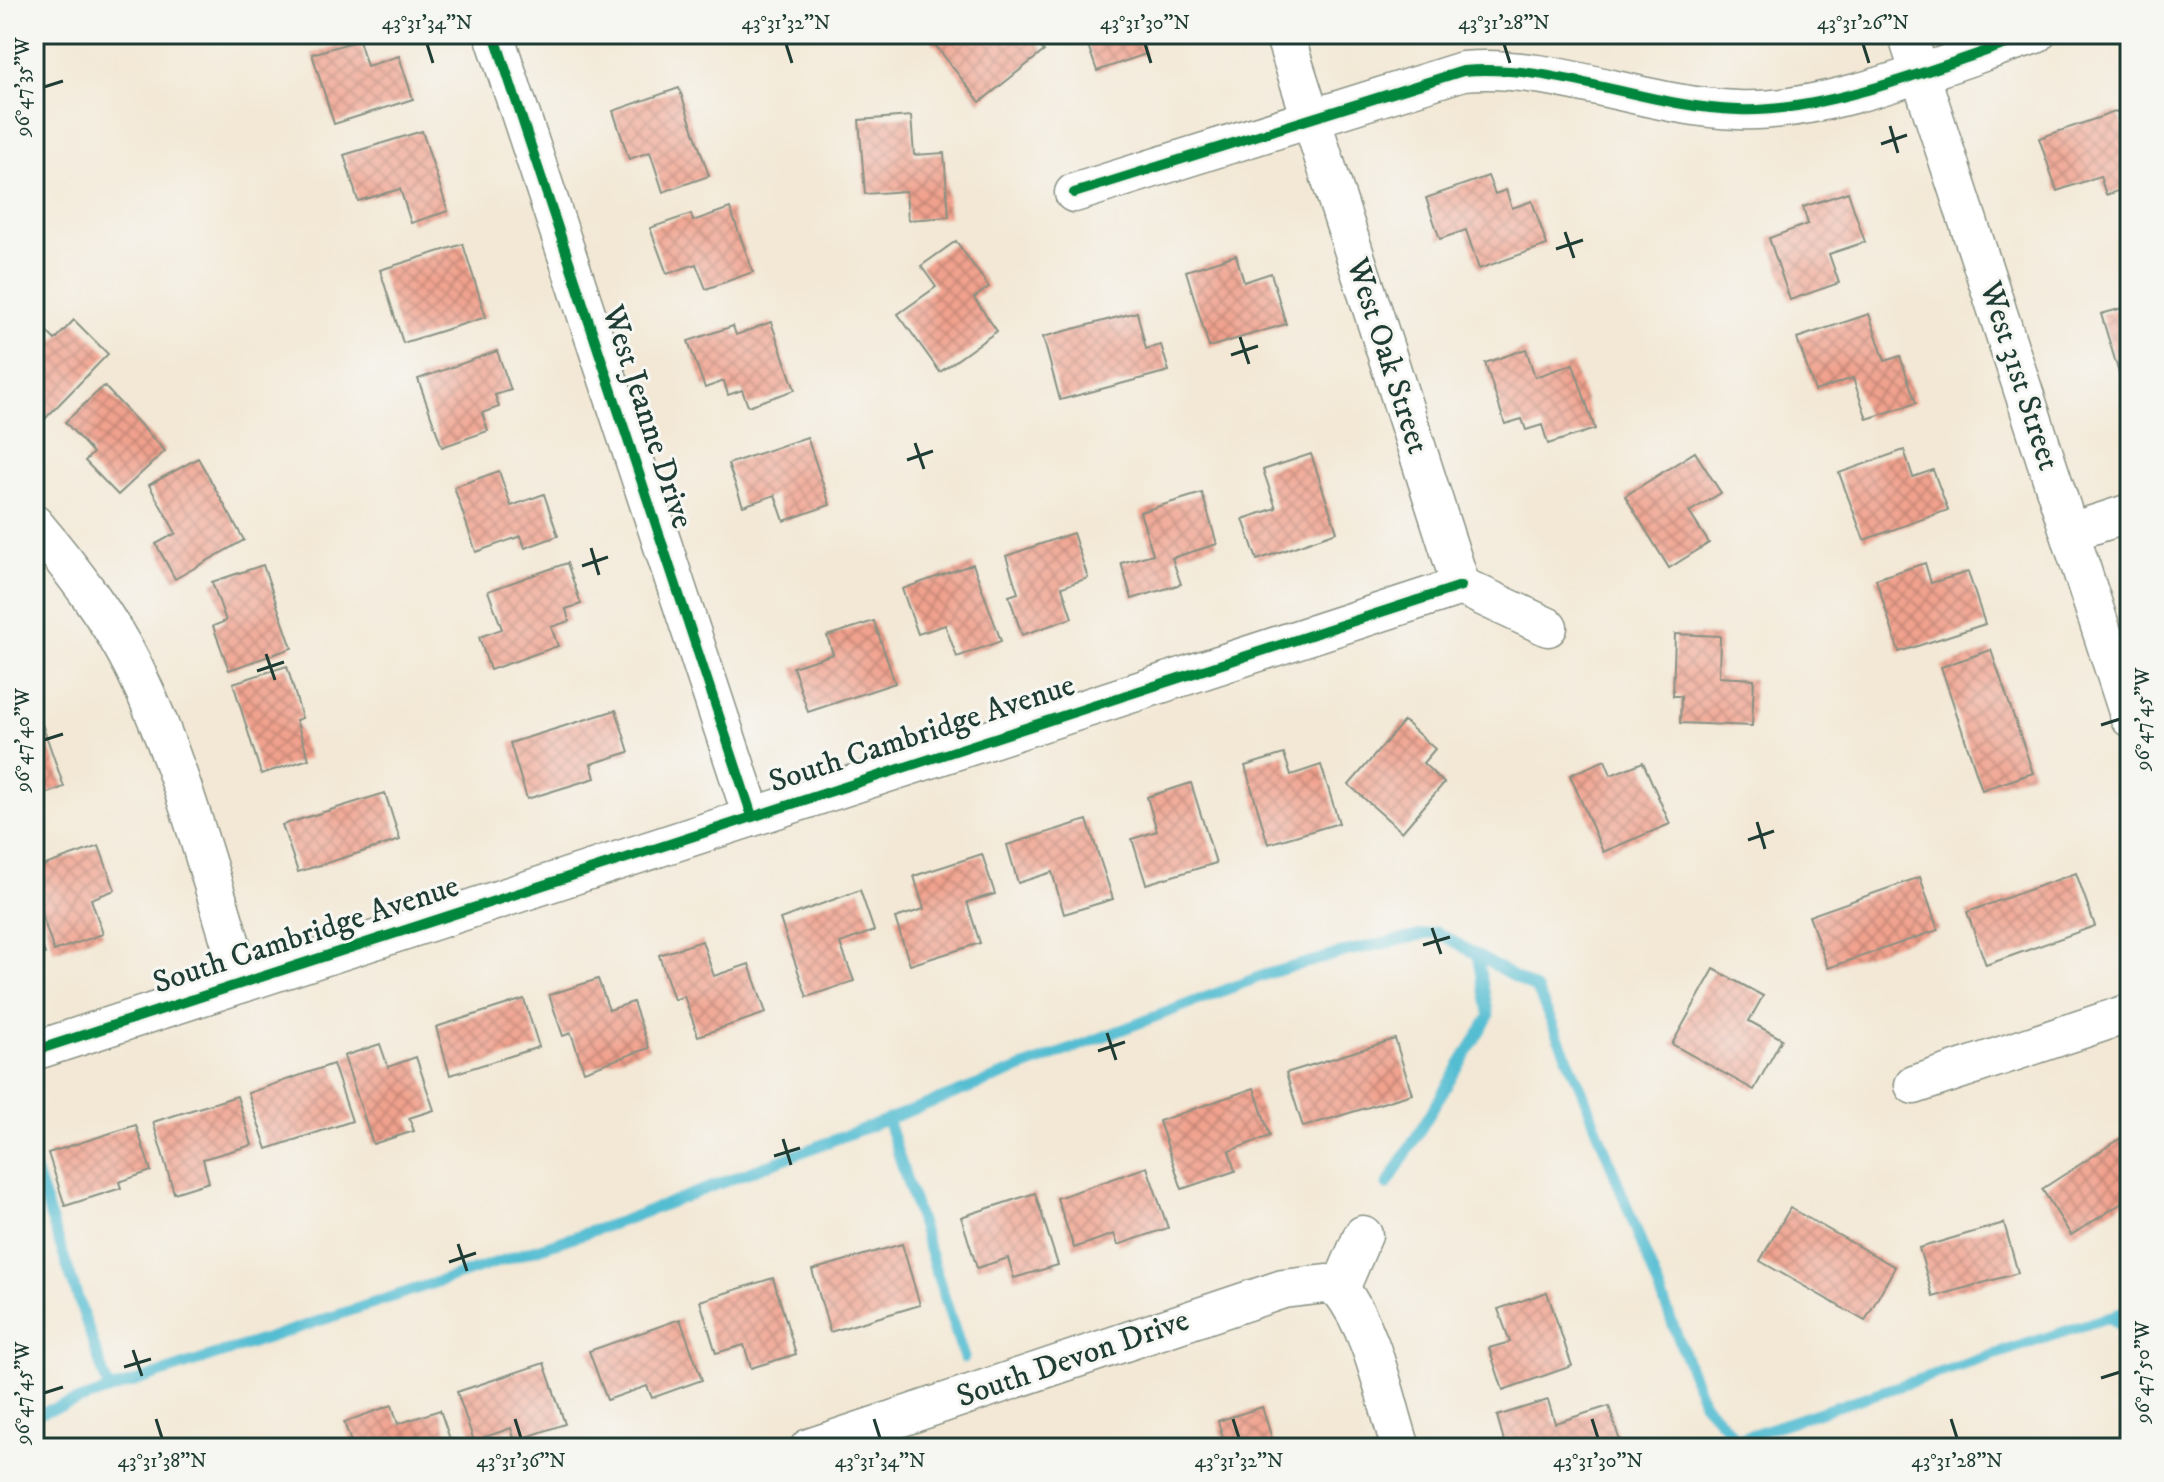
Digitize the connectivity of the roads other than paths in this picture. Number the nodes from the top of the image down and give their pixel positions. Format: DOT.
graph roads {
  1 [pos="494,34"];
  2 [pos="1284,34"];
  3 [pos="1907,34"];
  4 [pos="2036,34"];
  5 [pos="1919,72"];
  6 [pos="1311,117"];
  7 [pos="1074,193"];
  8 [pos="2130,513"];
  9 [pos="34,524"];
  10 [pos="2071,532"];
  11 [pos="1461,586"];
  12 [pos="1548,627"];
  13 [pos="2130,718"];
  14 [pos="752,816"];
  15 [pos="243,983"];
  16 [pos="2130,1013"];
  17 [pos="34,1051"];
  18 [pos="1914,1085"];
  19 [pos="1363,1235"];
  20 [pos="1340,1289"];
  21 [pos="809,1448"];
  22 [pos="1401,1448"];
  1 -- 14 [label="street, West Jeanne Drive"];
  2 -- 6 [label="street, West Oak Street"];
  3 -- 5 [label="street, West 31st Street"];
  4 -- 5 [label="street"];
  5 -- 6 [label="street"];
  5 -- 10 [label="street, West 31st Street"];
  6 -- 7 [label="street"];
  6 -- 11 [label="street, West Oak Street"];
  8 -- 10 [label="street"];
  9 -- 15 [label="street"];
  10 -- 13 [label="street, West 31st Street"];
  11 -- 12 [label="street"];
  11 -- 14 [label="street, South Cambridge Avenue"];
  14 -- 15 [label="street, South Cambridge Avenue"];
  15 -- 17 [label="street, South Cambridge Avenue"];
  16 -- 18 [label="street"];
  19 -- 20 [label="street"];
  20 -- 21 [label="street, South Devon Drive"];
  20 -- 22 [label="street"];
}
